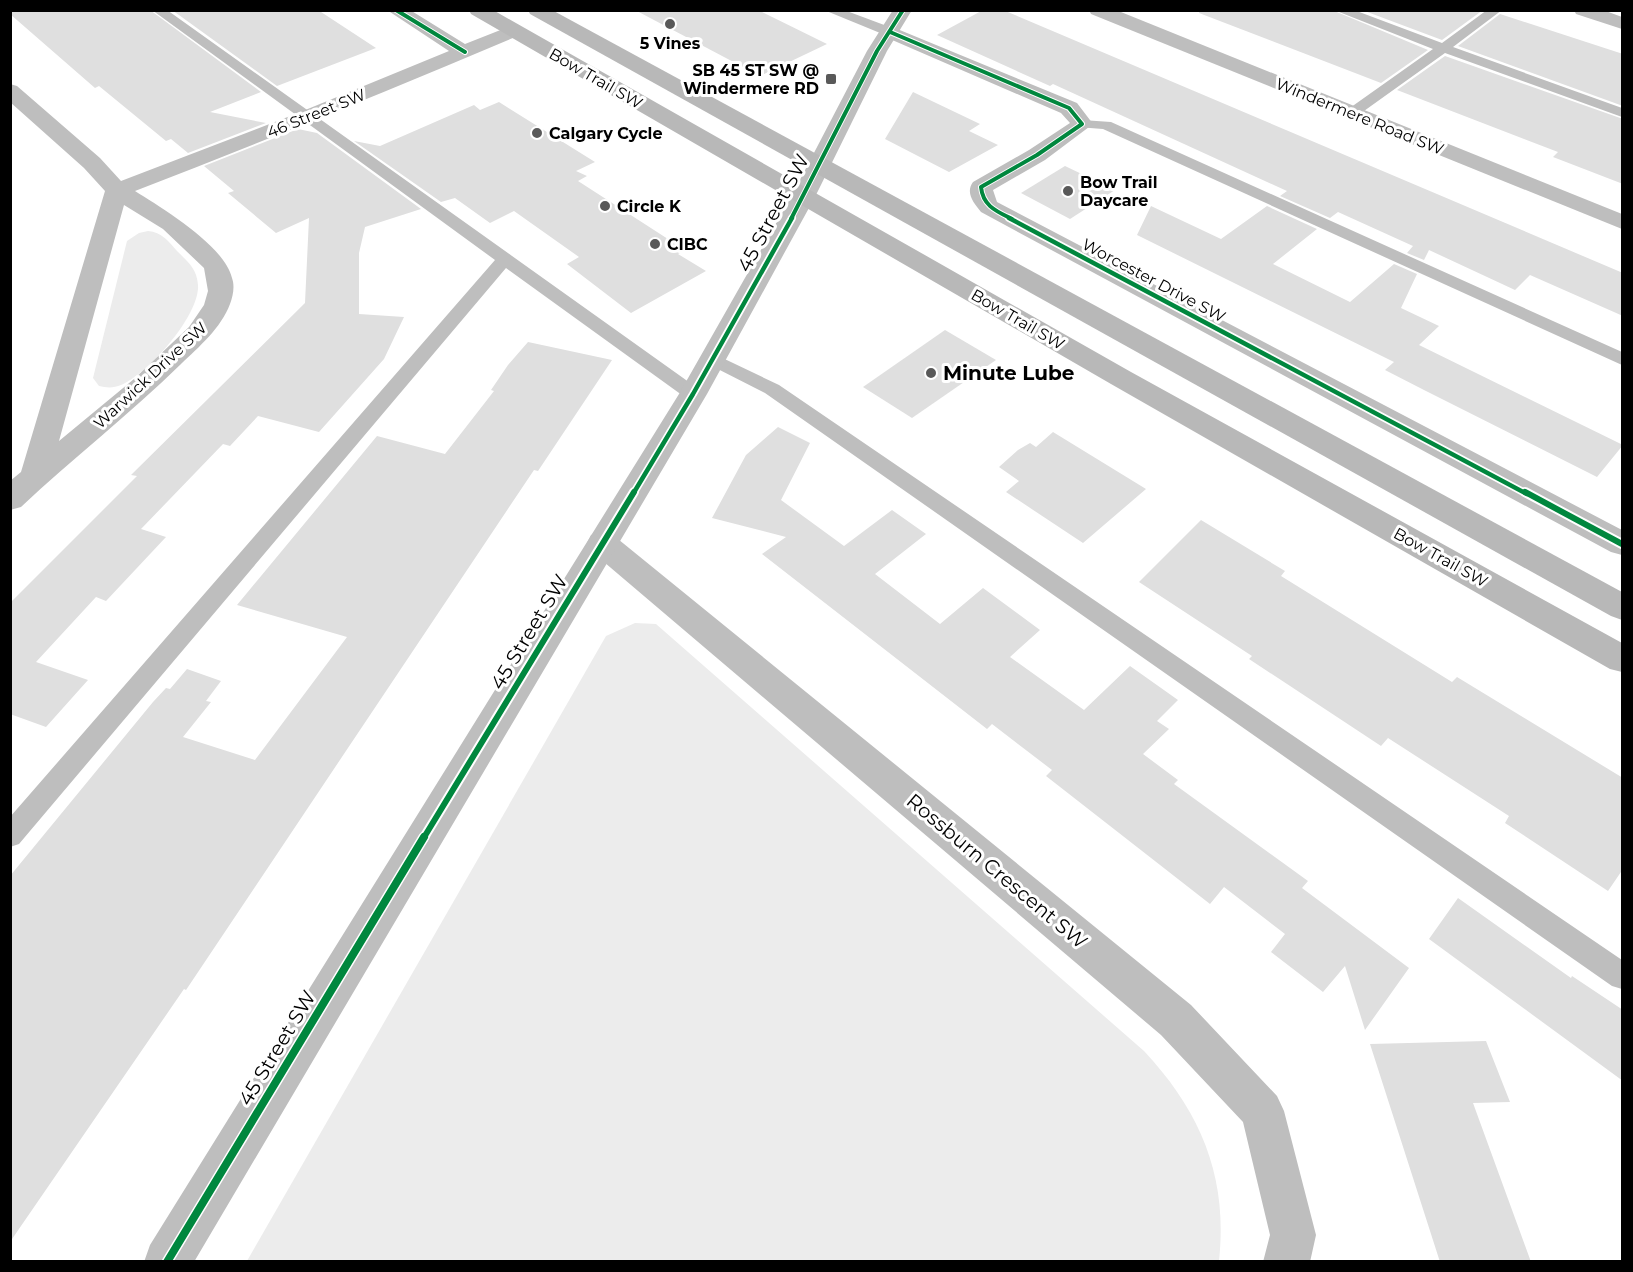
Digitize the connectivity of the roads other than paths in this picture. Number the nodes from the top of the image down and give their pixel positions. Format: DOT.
graph roads {
  1 [pos="158,10"];
  2 [pos="396,10"];
  3 [pos="478,10"];
  4 [pos="537,10"];
  5 [pos="830,10"];
  6 [pos="903,10"];
  7 [pos="1098,10"];
  8 [pos="1340,10"];
  9 [pos="1496,10"];
  10 [pos="1583,10"];
  11 [pos="1623,23"];
  12 [pos="513,31"];
  13 [pos="890,32"];
  14 [pos="1445,48"];
  15 [pos="465,52"];
  16 [pos="10,90"];
  17 [pos="1352,113"];
  18 [pos="1623,113"];
  19 [pos="306,118"];
  20 [pos="1082,124"];
  21 [pos="818,163"];
  22 [pos="117,190"];
  23 [pos="803,197"];
  24 [pos="1623,222"];
  25 [pos="506,258"];
  26 [pos="712,359"];
  27 [pos="1623,360"];
  28 [pos="693,394"];
  29 [pos="34,477"];
  30 [pos="10,499"];
  31 [pos="602,543"];
  32 [pos="1623,544"];
  33 [pos="1623,607"];
  34 [pos="1623,659"];
  35 [pos="10,836"];
  36 [pos="1623,976"];
  37 [pos="167,1262"];
  38 [pos="1286,1262"];
  1 -- 19 [label="lane"];
  2 -- 15 [label="street"];
  3 -- 12 [label="main road, Bow Trail SW"];
  4 -- 21 [label="main road, Bow Trail SW"];
  5 -- 13 [label="lane"];
  6 -- 13 [label="street, 45 Street SW"];
  7 -- 17 [label="street, Windermere Road SW"];
  8 -- 14 [label="lane"];
  9 -- 14 [label="lane"];
  10 -- 11 [label="street"];
  12 -- 15 [label="street, 46 Street SW"];
  12 -- 23 [label="main road, Bow Trail SW"];
  13 -- 20 [label="street"];
  13 -- 21 [label="street, 45 Street SW"];
  14 -- 17 [label="lane"];
  14 -- 18 [label="lane"];
  15 -- 19 [label="street, 46 Street SW"];
  16 -- 22 [label="street, Warwick Drive SW"];
  17 -- 24 [label="street, Windermere Road SW"];
  19 -- 22 [label="street, 46 Street SW"];
  19 -- 25 [label="lane"];
  20 -- 27 [label="lane"];
  20 -- 32 [label="street, Worcester Drive SW"];
  21 -- 23 [label="street, 45 Street SW"];
  21 -- 33 [label="main road, Bow Trail SW"];
  22 -- 29 [label="street"];
  22 -- 29 [label="street, Warwick Drive SW"];
  23 -- 26 [label="street, 45 Street SW"];
  23 -- 34 [label="main road, Bow Trail SW"];
  25 -- 28 [label="lane"];
  25 -- 35 [label="lane"];
  26 -- 28 [label="street, 45 Street SW"];
  26 -- 36 [label="lane"];
  28 -- 31 [label="street, 45 Street SW"];
  29 -- 30 [label="street, Warwick Drive SW"];
  31 -- 37 [label="street, 45 Street SW"];
  31 -- 38 [label="street, Rossburn Crescent SW"];
}
